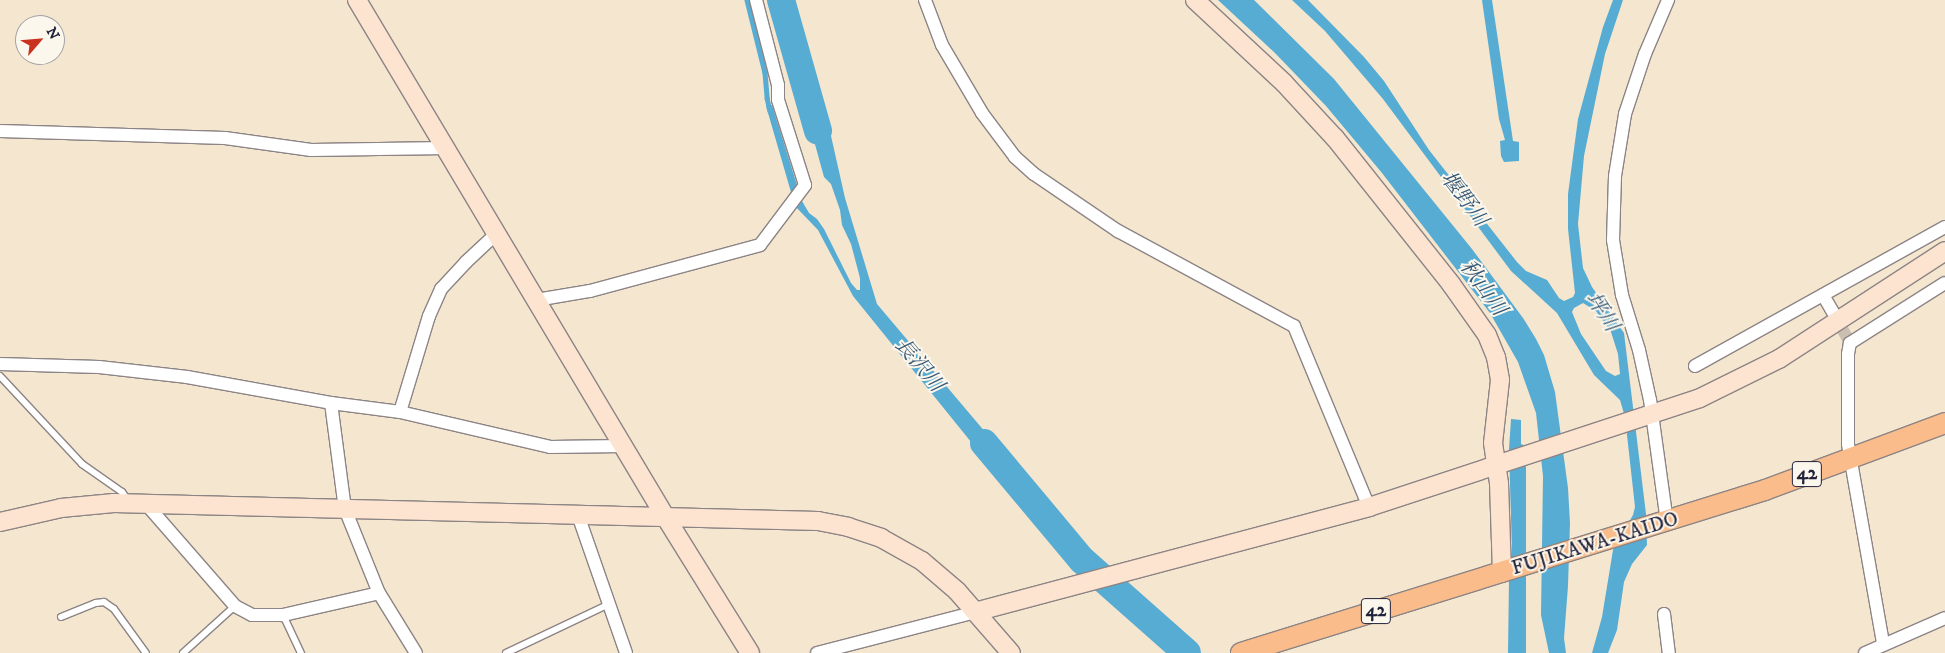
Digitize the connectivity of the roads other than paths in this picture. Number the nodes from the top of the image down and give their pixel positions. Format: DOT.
graph roads {
  1 [pos="357,0"];
  2 [pos="756,0"];
  3 [pos="925,0"];
  4 [pos="1195,0"];
  5 [pos="1668,0"];
  6 [pos="0,131"];
  7 [pos="446,148"];
  8 [pos="1945,227"];
  9 [pos="497,233"];
  10 [pos="1945,251"];
  11 [pos="1945,283"];
  12 [pos="1823,295"];
  13 [pos="536,300"];
  14 [pos="1833,312"];
  15 [pos="0,364"];
  16 [pos="1696,366"];
  17 [pos="0,376"];
  18 [pos="332,403"];
  19 [pos="400,412"];
  20 [pos="1652,415"];
  21 [pos="1945,423"];
  22 [pos="623,446"];
  23 [pos="1850,458"];
  24 [pos="1502,463"];
  25 [pos="138,504"];
  26 [pos="1369,507"];
  27 [pos="345,509"];
  28 [pos="578,515"];
  29 [pos="666,518"];
  30 [pos="0,522"];
  31 [pos="1667,522"];
  32 [pos="1506,572"];
  33 [pos="379,593"];
  34 [pos="609,604"];
  35 [pos="235,606"];
  36 [pos="975,612"];
  37 [pos="1664,614"];
  38 [pos="283,615"];
  39 [pos="62,617"];
  40 [pos="1945,618"];
  41 [pos="1883,643"];
  42 [pos="146,653"];
  43 [pos="183,653"];
  44 [pos="302,653"];
  45 [pos="416,653"];
  46 [pos="506,653"];
  47 [pos="626,653"];
  48 [pos="750,653"];
  49 [pos="817,653"];
  50 [pos="1011,653"];
  51 [pos="1241,653"];
  52 [pos="1669,653"];
  53 [pos="1865,653"];
  1 -- 7 [label="street"];
  2 -- 13 [label="street"];
  3 -- 26 [label="street"];
  4 -- 24 [label="street"];
  5 -- 20 [label="street"];
  6 -- 7 [label="street"];
  7 -- 9 [label="street"];
  8 -- 12 [label="street"];
  9 -- 13 [label="street"];
  9 -- 19 [label="street"];
  10 -- 20 [label="street"];
  11 -- 23 [label="street"];
  12 -- 14 [label="street"];
  12 -- 16 [label="street"];
  13 -- 22 [label="street"];
  15 -- 18 [label="street"];
  17 -- 25 [label="lane"];
  18 -- 19 [label="street"];
  18 -- 27 [label="street"];
  19 -- 22 [label="street"];
  20 -- 24 [label="street"];
  20 -- 31 [label="street"];
  21 -- 23 [label="main road, FUJIKAWA-KAIDO / 42"];
  22 -- 29 [label="street"];
  23 -- 31 [label="main road, FUJIKAWA-KAIDO / 42"];
  23 -- 41 [label="street"];
  24 -- 26 [label="street"];
  24 -- 32 [label="street"];
  25 -- 27 [label="street"];
  25 -- 30 [label="street"];
  25 -- 35 [label="street"];
  26 -- 36 [label="street"];
  27 -- 28 [label="street"];
  27 -- 33 [label="street"];
  28 -- 29 [label="street"];
  28 -- 34 [label="street"];
  29 -- 36 [label="street"];
  29 -- 48 [label="street"];
  31 -- 32 [label="main road, FUJIKAWA-KAIDO / 42"];
  32 -- 51 [label="main road, FUJIKAWA-KAIDO / 42"];
  33 -- 38 [label="street"];
  33 -- 45 [label="street"];
  34 -- 46 [label="lane"];
  34 -- 47 [label="street"];
  35 -- 38 [label="street"];
  35 -- 43 [label="lane"];
  36 -- 49 [label="street"];
  36 -- 50 [label="street"];
  37 -- 52 [label="street"];
  38 -- 44 [label="lane"];
  39 -- 42 [label="lane"];
  40 -- 41 [label="street"];
  41 -- 53 [label="street"];
}
